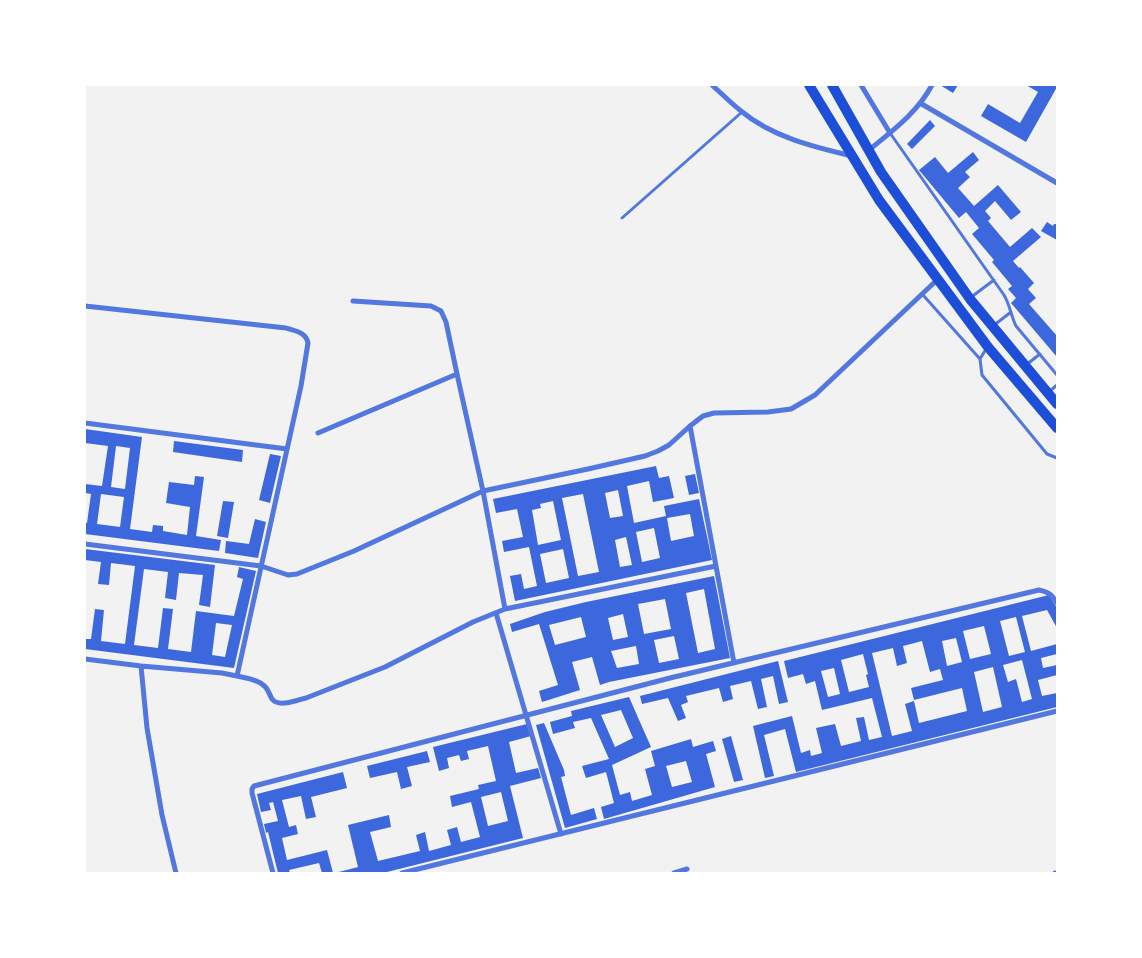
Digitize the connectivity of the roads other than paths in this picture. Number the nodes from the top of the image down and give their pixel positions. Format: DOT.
graph roads {
  1 [pos="712,85"];
  2 [pos="809,85"];
  3 [pos="832,85"];
  4 [pos="860,85"];
  5 [pos="924,85"];
  6 [pos="931,87"];
  7 [pos="920,103"];
  8 [pos="742,112"];
  9 [pos="890,133"];
  10 [pos="869,150"];
  11 [pos="852,156"];
  12 [pos="1057,182"];
  13 [pos="622,218"];
  14 [pos="938,280"];
  15 [pos="994,280"];
  16 [pos="923,295"];
  17 [pos="970,299"];
  18 [pos="353,301"];
  19 [pos="85,306"];
  20 [pos="1011,312"];
  21 [pos="993,326"];
  22 [pos="988,347"];
  23 [pos="1040,354"];
  24 [pos="980,360"];
  25 [pos="1025,366"];
  26 [pos="457,374"];
  27 [pos="1057,375"];
  28 [pos="1057,385"];
  29 [pos="1048,393"];
  30 [pos="1057,404"];
  31 [pos="85,423"];
  32 [pos="690,426"];
  33 [pos="1057,428"];
  34 [pos="318,432"];
  35 [pos="287,449"];
  36 [pos="1057,458"];
  37 [pos="483,491"];
  38 [pos="85,544"];
  39 [pos="260,566"];
  40 [pos="716,566"];
  41 [pos="1057,603"];
  42 [pos="505,610"];
  43 [pos="496,613"];
  44 [pos="85,659"];
  45 [pos="734,663"];
  46 [pos="141,666"];
  47 [pos="236,676"];
  48 [pos="1057,710"];
  49 [pos="527,715"];
  50 [pos="561,834"];
  51 [pos="686,869"];
  52 [pos="176,873"];
  53 [pos="273,873"];
  54 [pos="402,873"];
  55 [pos="674,873"];
  1 -- 8 [label="street"];
  2 -- 11 [label="highway"];
  3 -- 10 [label="highway"];
  4 -- 9 [label="street"];
  5 -- 6 [label="street"];
  6 -- 7 [label="street"];
  7 -- 9 [label="street"];
  7 -- 12 [label="street"];
  8 -- 11 [label="street"];
  8 -- 13 [label="lane"];
  9 -- 10 [label="street"];
  9 -- 15 [label="lane"];
  10 -- 17 [label="highway"];
  11 -- 14 [label="highway"];
  14 -- 16 [label="street"];
  14 -- 22 [label="highway"];
  15 -- 17 [label="lane"];
  15 -- 20 [label="lane"];
  16 -- 24 [label="lane"];
  16 -- 32 [label="street"];
  17 -- 21 [label="highway"];
  18 -- 26 [label="street"];
  19 -- 35 [label="street"];
  20 -- 21 [label="lane"];
  20 -- 23 [label="lane"];
  21 -- 25 [label="highway"];
  22 -- 24 [label="lane"];
  22 -- 33 [label="highway"];
  23 -- 25 [label="lane"];
  23 -- 27 [label="lane"];
  24 -- 36 [label="lane"];
  25 -- 29 [label="highway"];
  26 -- 34 [label="street"];
  26 -- 37 [label="street"];
  28 -- 29 [label="lane"];
  29 -- 30 [label="highway"];
  31 -- 35 [label="street"];
  32 -- 37 [label="street"];
  32 -- 40 [label="street"];
  35 -- 39 [label="street"];
  37 -- 39 [label="street"];
  37 -- 42 [label="street"];
  38 -- 39 [label="street"];
  39 -- 47 [label="street"];
  40 -- 42 [label="street"];
  40 -- 45 [label="street"];
  41 -- 45 [label="street"];
  42 -- 43 [label="street"];
  43 -- 47 [label="street"];
  43 -- 49 [label="street"];
  44 -- 46 [label="street"];
  45 -- 49 [label="street"];
  46 -- 47 [label="street"];
  46 -- 52 [label="street"];
  48 -- 50 [label="street"];
  49 -- 50 [label="street"];
  49 -- 53 [label="street"];
  50 -- 54 [label="street"];
  51 -- 55 [label="street"];
}
